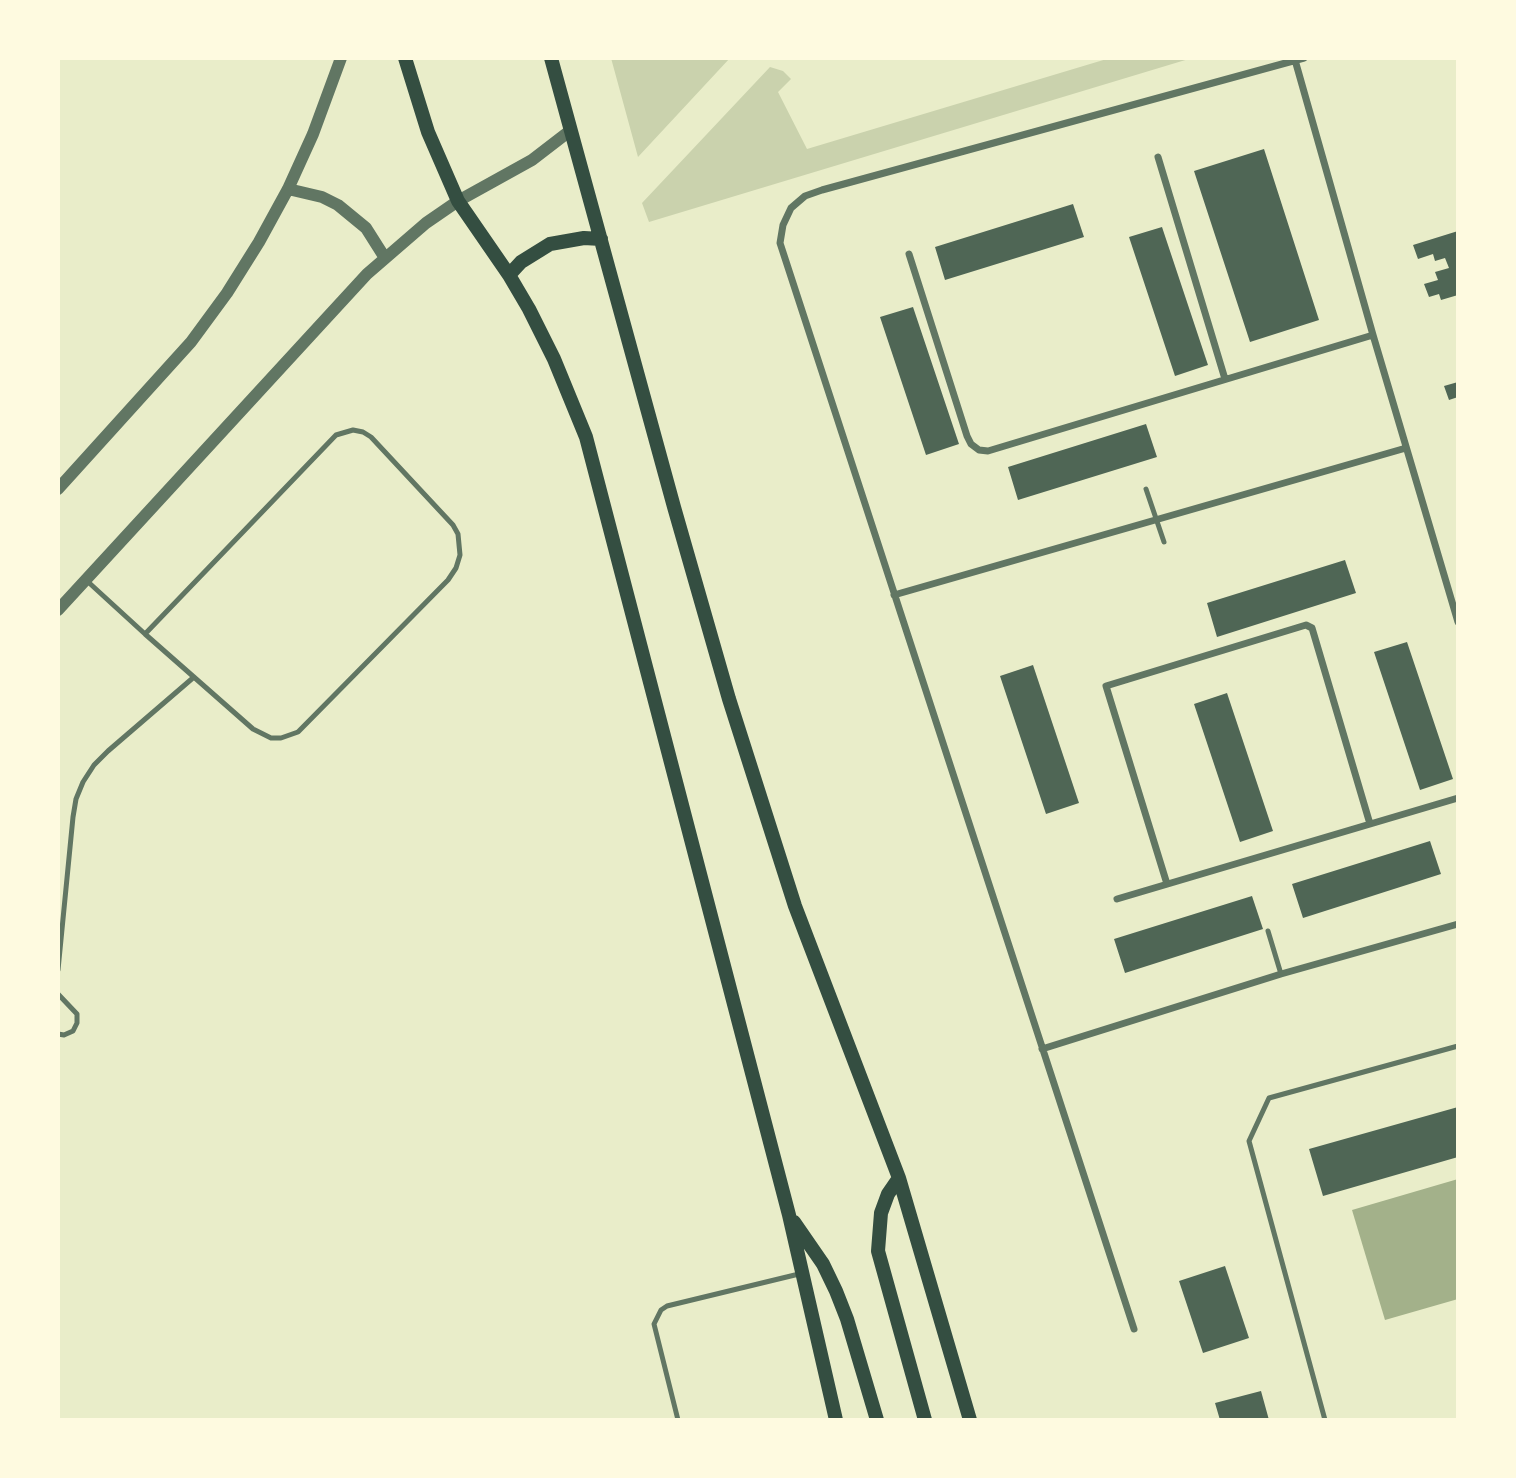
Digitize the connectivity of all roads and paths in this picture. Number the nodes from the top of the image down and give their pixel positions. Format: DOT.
graph roads {
  1 [pos="341,58"];
  2 [pos="405,58"];
  3 [pos="551,58"];
  4 [pos="1304,58"];
  5 [pos="1294,60"];
  6 [pos="571,130"];
  7 [pos="1158,157"];
  8 [pos="288,189"];
  9 [pos="458,201"];
  10 [pos="601,239"];
  11 [pos="909,254"];
  12 [pos="385,258"];
  13 [pos="509,275"];
  14 [pos="1373,335"];
  15 [pos="1225,379"];
  16 [pos="1406,447"];
  17 [pos="58,489"];
  18 [pos="1146,489"];
  19 [pos="1156,518"];
  20 [pos="1164,542"];
  21 [pos="86,580"];
  22 [pos="894,595"];
  23 [pos="58,610"];
  24 [pos="1458,622"];
  25 [pos="145,634"];
  26 [pos="194,677"];
  27 [pos="1458,798"];
  28 [pos="1370,824"];
  29 [pos="1167,884"];
  30 [pos="1117,899"];
  31 [pos="1458,924"];
  32 [pos="1268,931"];
  33 [pos="58,970"];
  34 [pos="1281,974"];
  35 [pos="58,993"];
  36 [pos="58,1034"];
  37 [pos="1458,1046"];
  38 [pos="1042,1049"];
  39 [pos="899,1178"];
  40 [pos="789,1215"];
  41 [pos="803,1274"];
  42 [pos="1134,1329"];
  43 [pos="678,1420"];
  44 [pos="836,1420"];
  45 [pos="877,1420"];
  46 [pos="925,1420"];
  47 [pos="970,1420"];
  48 [pos="1325,1420"];
  1 -- 8 [label="street"];
  2 -- 9 [label="main road"];
  3 -- 6 [label="main road"];
  4 -- 5 [label="street"];
  5 -- 14 [label="street"];
  5 -- 22 [label="street"];
  6 -- 9 [label="street"];
  6 -- 10 [label="main road"];
  7 -- 15 [label="street"];
  8 -- 12 [label="street"];
  8 -- 17 [label="street"];
  9 -- 12 [label="street"];
  9 -- 13 [label="main road"];
  10 -- 13 [label="main road"];
  10 -- 39 [label="main road"];
  11 -- 15 [label="street"];
  12 -- 21 [label="street"];
  13 -- 40 [label="main road"];
  14 -- 15 [label="street"];
  14 -- 16 [label="street"];
  16 -- 19 [label="street"];
  16 -- 24 [label="street"];
  18 -- 19 [label="lane"];
  19 -- 20 [label="lane"];
  19 -- 22 [label="street"];
  21 -- 23 [label="street"];
  21 -- 25 [label="lane"];
  22 -- 38 [label="street"];
  25 -- 26 [label="lane"];
  25 -- 26 [label="lane"];
  26 -- 33 [label="lane"];
  27 -- 28 [label="street"];
  28 -- 29 [label="street"];
  28 -- 29 [label="street"];
  29 -- 30 [label="street"];
  31 -- 34 [label="street"];
  32 -- 34 [label="lane"];
  34 -- 38 [label="street"];
  35 -- 36 [label="lane"];
  37 -- 48 [label="lane"];
  38 -- 42 [label="street"];
  39 -- 46 [label="main road"];
  39 -- 47 [label="main road"];
  40 -- 41 [label="main road"];
  40 -- 45 [label="main road"];
  41 -- 43 [label="lane"];
  41 -- 44 [label="main road"];
}
